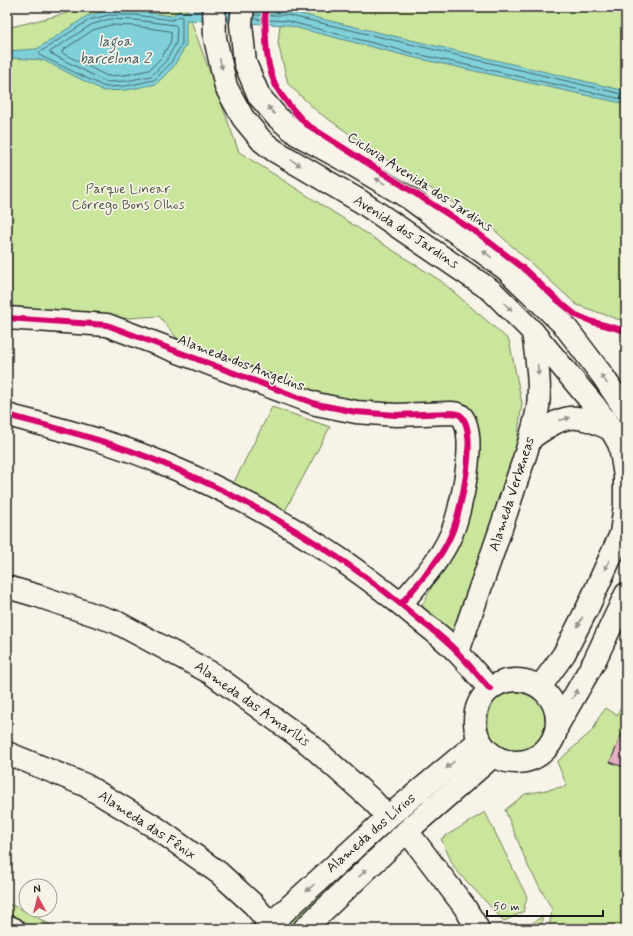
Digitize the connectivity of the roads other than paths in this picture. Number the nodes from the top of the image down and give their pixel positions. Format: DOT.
graph roads {
  1 [pos="242,15"];
  2 [pos="214,16"];
  3 [pos="297,134"];
  4 [pos="275,151"];
  5 [pos="507,270"];
  6 [pos="492,291"];
  7 [pos="7,318"];
  8 [pos="533,332"];
  9 [pos="626,411"];
  10 [pos="7,415"];
  11 [pos="531,438"];
  12 [pos="619,444"];
  13 [pos="7,587"];
  14 [pos="595,590"];
  15 [pos="623,600"];
  16 [pos="401,604"];
  17 [pos="458,652"];
  18 [pos="540,687"];
  19 [pos="490,689"];
  20 [pos="557,726"];
  21 [pos="486,748"];
  22 [pos="7,753"];
  23 [pos="388,817"];
  24 [pos="407,831"];
  25 [pos="329,870"];
  26 [pos="347,888"];
  27 [pos="7,926"];
  28 [pos="267,926"];
  29 [pos="14,929"];
  30 [pos="304,929"];
  31 [pos="478,929"];
  3 -- 1 [label="street, Avenida dos Jardins, one-way"];
  2 -- 4 [label="street, Avenida dos Jardins, one-way"];
  3 -- 4 [label="street"];
  5 -- 3 [label="street, Avenida dos Jardins, one-way"];
  4 -- 6 [label="street, Avenida dos Jardins, one-way"];
  5 -- 6 [label="street"];
  9 -- 5 [label="street, Avenida dos Jardins, one-way"];
  6 -- 8 [label="street, Avenida dos Jardins, one-way"];
  7 -- 16 [label="street, Alameda dos Angelins"];
  8 -- 11 [label="street, Alameda Verbeneas, one-way"];
  8 -- 12 [label="street, Avenida dos Jardins"];
  10 -- 16 [label="street"];
  11 -- 12 [label="street, one-way"];
  11 -- 17 [label="street, Alameda Verbeneas"];
  12 -- 14 [label="street, one-way"];
  13 -- 23 [label="street, Alameda das Amarílis"];
  14 -- 15 [label="street"];
  14 -- 18 [label="street, one-way"];
  20 -- 15 [label="street, one-way"];
  16 -- 17 [label="street"];
  17 -- 19 [label="street"];
  18 -- 19 [label="street"];
  18 -- 20 [label="street"];
  19 -- 21 [label="street"];
  20 -- 21 [label="street"];
  21 -- 23 [label="street, Alameda dos Lírios, one-way"];
  21 -- 24 [label="street, Alameda dos Lírios"];
  22 -- 28 [label="street, Alameda das Fênix"];
  23 -- 25 [label="street, Alameda dos Lírios"];
  26 -- 24 [label="street, Alameda dos Lírios, one-way"];
  24 -- 31 [label="street"];
  25 -- 26 [label="street"];
  25 -- 28 [label="street, Alameda dos Lírios, one-way"];
  26 -- 30 [label="street, Alameda dos Lírios"];
  27 -- 29 [label="street"];
}
